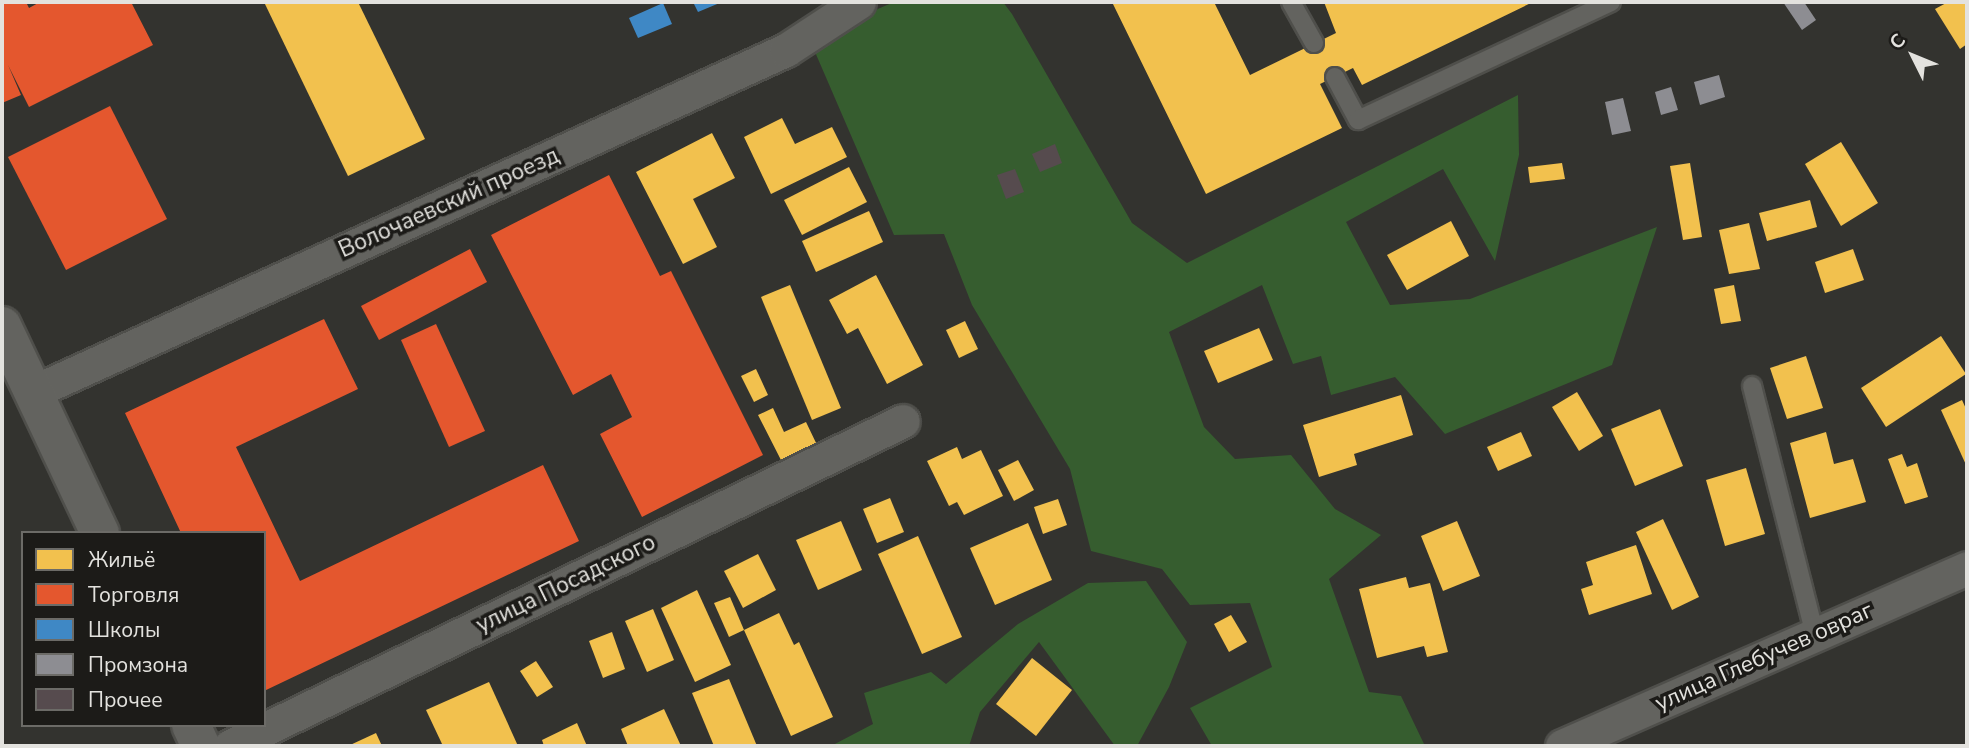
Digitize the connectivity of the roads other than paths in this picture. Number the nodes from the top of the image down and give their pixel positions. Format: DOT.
graph roads {
  1 [pos="859,2"];
  2 [pos="1292,2"];
  3 [pos="1611,2"];
  4 [pos="1314,43"];
  5 [pos="1335,77"];
  6 [pos="2,326"];
  7 [pos="1752,386"];
  8 [pos="33,392"];
  9 [pos="903,421"];
  10 [pos="99,531"];
  11 [pos="1967,568"];
  12 [pos="1815,635"];
  13 [pos="192,727"];
  14 [pos="201,746"];
  15 [pos="230,746"];
  16 [pos="1562,746"];
  1 -- 8 [label="street, Волочаевский проезд"];
  2 -- 4 [label="lane"];
  3 -- 5 [label="lane"];
  6 -- 8 [label="street"];
  7 -- 12 [label="lane"];
  8 -- 10 [label="street"];
  9 -- 15 [label="street, улица Посадского"];
  11 -- 12 [label="street, улица Глебучев овраг"];
  12 -- 16 [label="street, улица Глебучев овраг"];
  13 -- 14 [label="street"];
}
